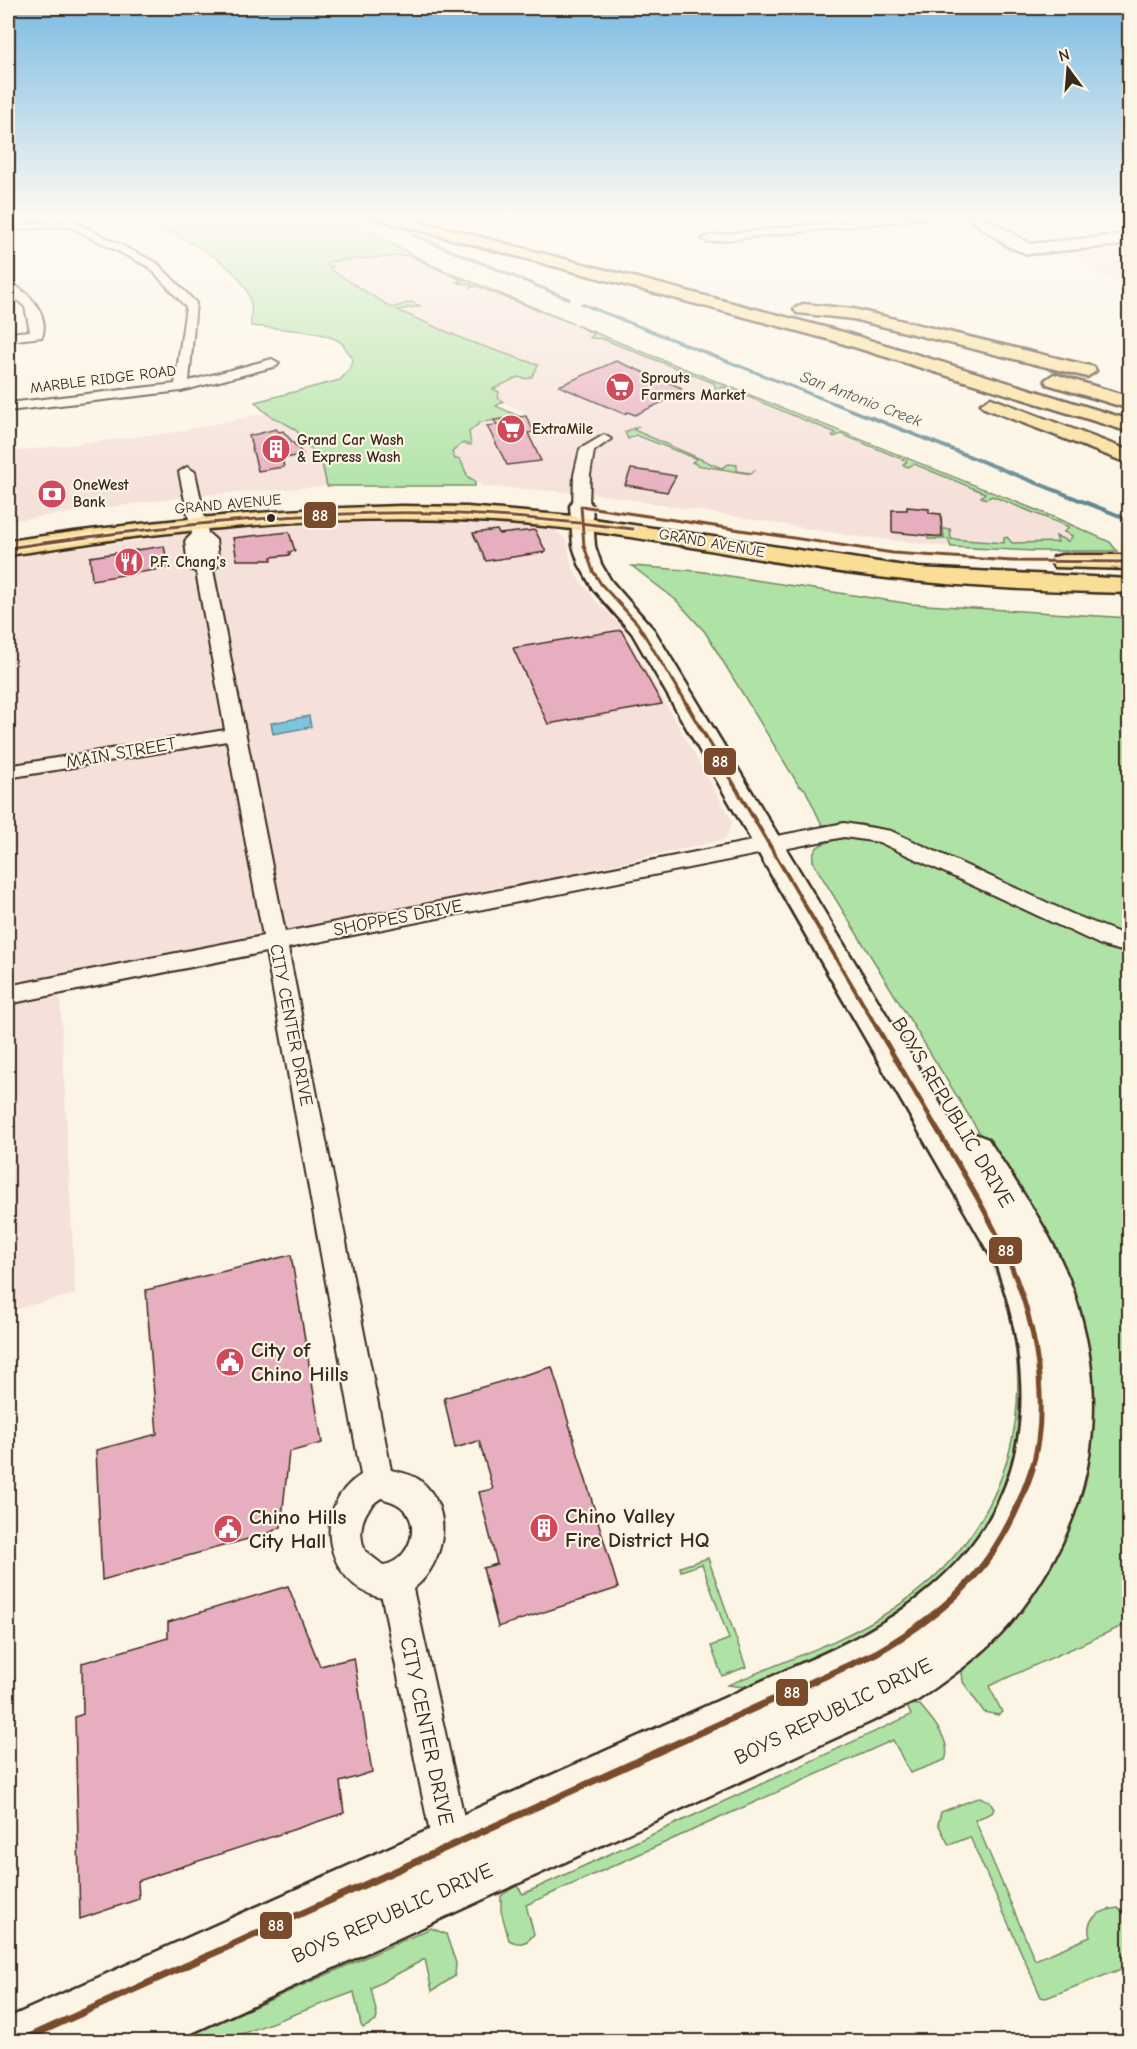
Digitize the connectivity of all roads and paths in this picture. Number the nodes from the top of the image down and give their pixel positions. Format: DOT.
graph roads {
  1 [pos="35,311"];
  2 [pos="191,311"];
  3 [pos="717,311"];
  4 [pos="738,311"];
  5 [pos="810,311"];
  6 [pos="826,311"];
  7 [pos="8,338"];
  8 [pos="272,363"];
  9 [pos="1102,375"];
  10 [pos="181,387"];
  11 [pos="1130,403"];
  12 [pos="8,407"];
  13 [pos="1130,426"];
  14 [pos="602,441"];
  15 [pos="1130,458"];
  16 [pos="187,472"];
  17 [pos="590,515"];
  18 [pos="197,521"];
  19 [pos="8,530"];
  20 [pos="8,548"];
  21 [pos="1130,562"];
  22 [pos="1130,586"];
  23 [pos="235,734"];
  24 [pos="8,772"];
  25 [pos="778,842"];
  26 [pos="275,942"];
  27 [pos="1130,945"];
  28 [pos="8,995"];
  29 [pos="378,1482"];
  30 [pos="395,1581"];
  31 [pos="455,1863"];
  32 [pos="17,2042"];
  33 [pos="108,2042"];
  1 -- 7 [label="street"];
  2 -- 10 [label="street"];
  3 -- 15 [label="main road"];
  4 -- 13 [label="main road"];
  5 -- 11 [label="main road"];
  6 -- 9 [label="main road"];
  8 -- 10 [label="street, MARBLE RIDGE ROAD"];
  10 -- 12 [label="street, MARBLE RIDGE ROAD"];
  14 -- 17 [label="street"];
  16 -- 18 [label="street"];
  17 -- 18 [label="main road, GRAND AVENUE"];
  17 -- 21 [label="main road, GRAND AVENUE"];
  17 -- 22 [label="main road, GRAND AVENUE"];
  17 -- 25 [label="main road, BOYS REPUBLIC DRIVE"];
  18 -- 19 [label="main road, GRAND AVENUE"];
  18 -- 20 [label="main road, GRAND AVENUE"];
  18 -- 23 [label="street, CITY CENTER DRIVE"];
  23 -- 24 [label="street, MAIN STREET"];
  23 -- 26 [label="street, CITY CENTER DRIVE"];
  25 -- 26 [label="street, SHOPPES DRIVE"];
  25 -- 27 [label="street, SHOPPES DRIVE"];
  25 -- 31 [label="main road, BOYS REPUBLIC DRIVE"];
  26 -- 28 [label="street, SHOPPES DRIVE"];
  26 -- 29 [label="street, CITY CENTER DRIVE"];
  29 -- 30 [label="street"];
  29 -- 30 [label="street"];
  30 -- 31 [label="street, CITY CENTER DRIVE"];
  31 -- 32 [label="main road, BOYS REPUBLIC DRIVE"];
  31 -- 33 [label="main road, BOYS REPUBLIC DRIVE"];
}
